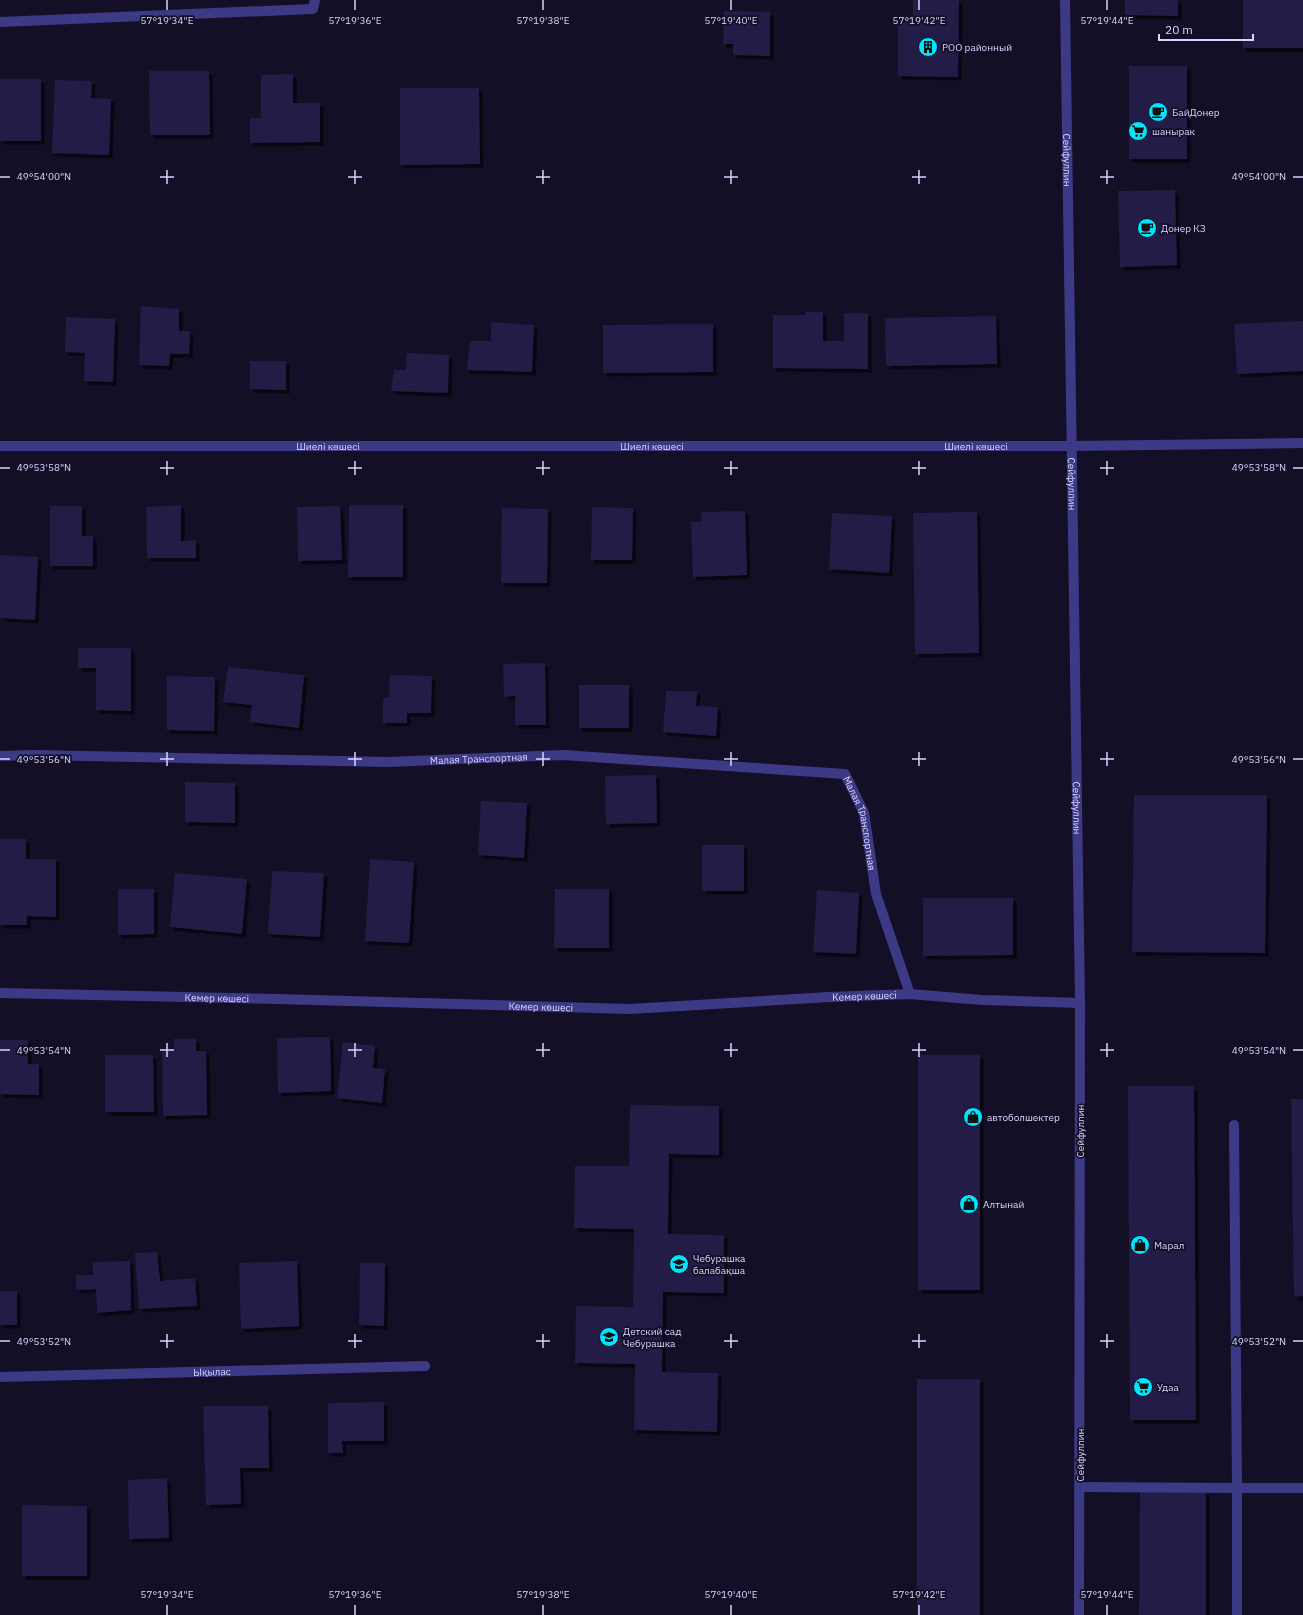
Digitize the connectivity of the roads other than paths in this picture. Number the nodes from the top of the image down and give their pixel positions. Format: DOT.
graph roads {
  1 [pos="315,0"];
  2 [pos="1065,0"];
  3 [pos="0,22"];
  4 [pos="1303,443"];
  5 [pos="0,446"];
  6 [pos="1071,446"];
  7 [pos="0,756"];
  8 [pos="0,993"];
  9 [pos="910,994"];
  10 [pos="1080,1003"];
  11 [pos="1234,1125"];
  12 [pos="425,1366"];
  13 [pos="0,1377"];
  14 [pos="1080,1487"];
  15 [pos="1236,1488"];
  16 [pos="1303,1488"];
  17 [pos="1079,1615"];
  18 [pos="1237,1615"];
  1 -- 3 [label="street"];
  2 -- 6 [label="street, Сейфуллин"];
  4 -- 6 [label="street, Шиелі көшесі"];
  5 -- 6 [label="street, Шиелі көшесі"];
  6 -- 10 [label="street, Сейфуллин"];
  7 -- 9 [label="street, Малая Транспортная"];
  8 -- 9 [label="street, Кемер көшесі"];
  9 -- 10 [label="street, Кемер көшесі"];
  10 -- 14 [label="street, Сейфуллин"];
  11 -- 15 [label="street"];
  12 -- 13 [label="street, Ықылас"];
  14 -- 15 [label="street"];
  14 -- 17 [label="street, Сейфуллин"];
  15 -- 16 [label="street"];
  15 -- 18 [label="street"];
}
